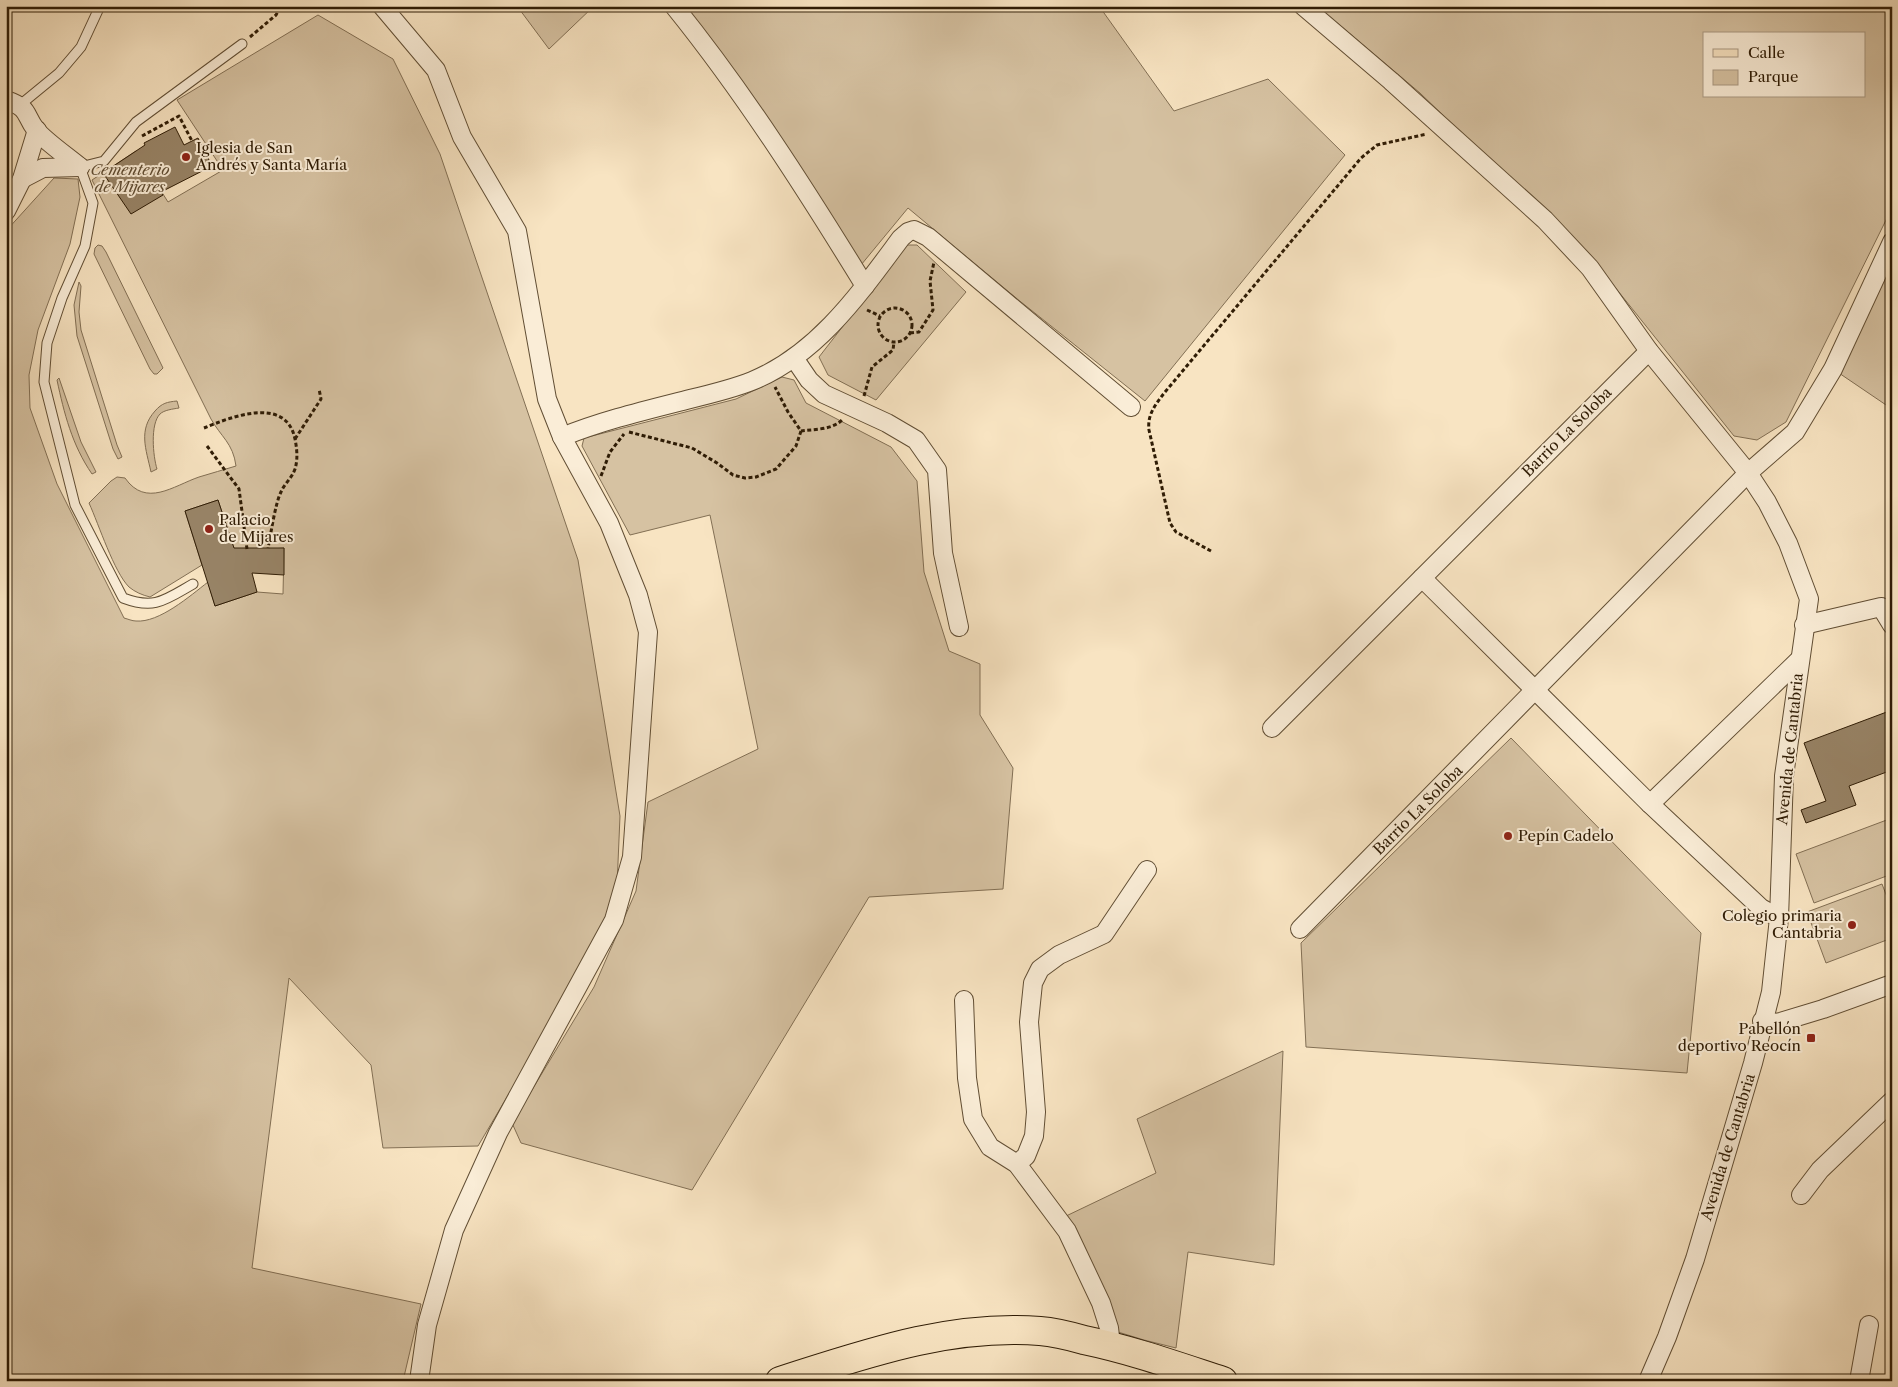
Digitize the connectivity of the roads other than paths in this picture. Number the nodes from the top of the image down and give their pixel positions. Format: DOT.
graph roads {
  1 [pos="100,6"];
  2 [pos="382,6"];
  3 [pos="674,6"];
  4 [pos="1303,6"];
  5 [pos="242,44"];
  6 [pos="13,103"];
  7 [pos="36,130"];
  8 [pos="80,166"];
  9 [pos="22,179"];
  10 [pos="6,211"];
  11 [pos="1892,242"];
  12 [pos="865,286"];
  13 [pos="1649,351"];
  14 [pos="794,358"];
  15 [pos="1131,407"];
  16 [pos="562,437"];
  17 [pos="1748,473"];
  18 [pos="1422,578"];
  19 [pos="193,584"];
  20 [pos="1804,625"];
  21 [pos="1892,625"];
  22 [pos="958,627"];
  23 [pos="1799,660"];
  24 [pos="1535,690"];
  25 [pos="1272,728"];
  26 [pos="1650,804"];
  27 [pos="1147,870"];
  28 [pos="1779,918"];
  29 [pos="1300,929"];
  30 [pos="1892,984"];
  31 [pos="964,1000"];
  32 [pos="1762,1021"];
  33 [pos="1892,1100"];
  34 [pos="1017,1164"];
  35 [pos="1801,1195"];
  36 [pos="1869,1325"];
  37 [pos="1111,1345"];
  38 [pos="419,1381"];
  39 [pos="780,1381"];
  40 [pos="1223,1381"];
  41 [pos="1648,1381"];
  42 [pos="1859,1381"];
  1 -- 6 [label="lane"];
  2 -- 16 [label="street"];
  3 -- 12 [label="street"];
  4 -- 13 [label="street, Avenida de Cantabria"];
  5 -- 8 [label="lane"];
  6 -- 7 [label="street"];
  7 -- 8 [label="street"];
  7 -- 9 [label="street"];
  8 -- 9 [label="street"];
  8 -- 19 [label="lane"];
  9 -- 10 [label="street"];
  11 -- 17 [label="street, Barrio La Soloba"];
  12 -- 14 [label="street"];
  12 -- 15 [label="street"];
  13 -- 17 [label="street, Avenida de Cantabria"];
  13 -- 18 [label="street, Barrio La Soloba"];
  14 -- 16 [label="street"];
  14 -- 22 [label="street"];
  16 -- 38 [label="street"];
  17 -- 20 [label="street, Avenida de Cantabria"];
  17 -- 24 [label="street, Barrio La Soloba"];
  18 -- 24 [label="street"];
  18 -- 25 [label="street, Barrio La Soloba"];
  20 -- 21 [label="street"];
  20 -- 23 [label="street, Avenida de Cantabria"];
  23 -- 26 [label="street"];
  23 -- 28 [label="street, Avenida de Cantabria"];
  24 -- 26 [label="street"];
  24 -- 29 [label="street, Barrio La Soloba"];
  26 -- 28 [label="street"];
  27 -- 34 [label="street"];
  28 -- 32 [label="street, Avenida de Cantabria"];
  30 -- 32 [label="street"];
  31 -- 34 [label="street"];
  32 -- 41 [label="street, Avenida de Cantabria"];
  33 -- 35 [label="street"];
  34 -- 37 [label="street"];
  36 -- 42 [label="street"];
  37 -- 39 [label="main road"];
  37 -- 40 [label="main road"];
}
